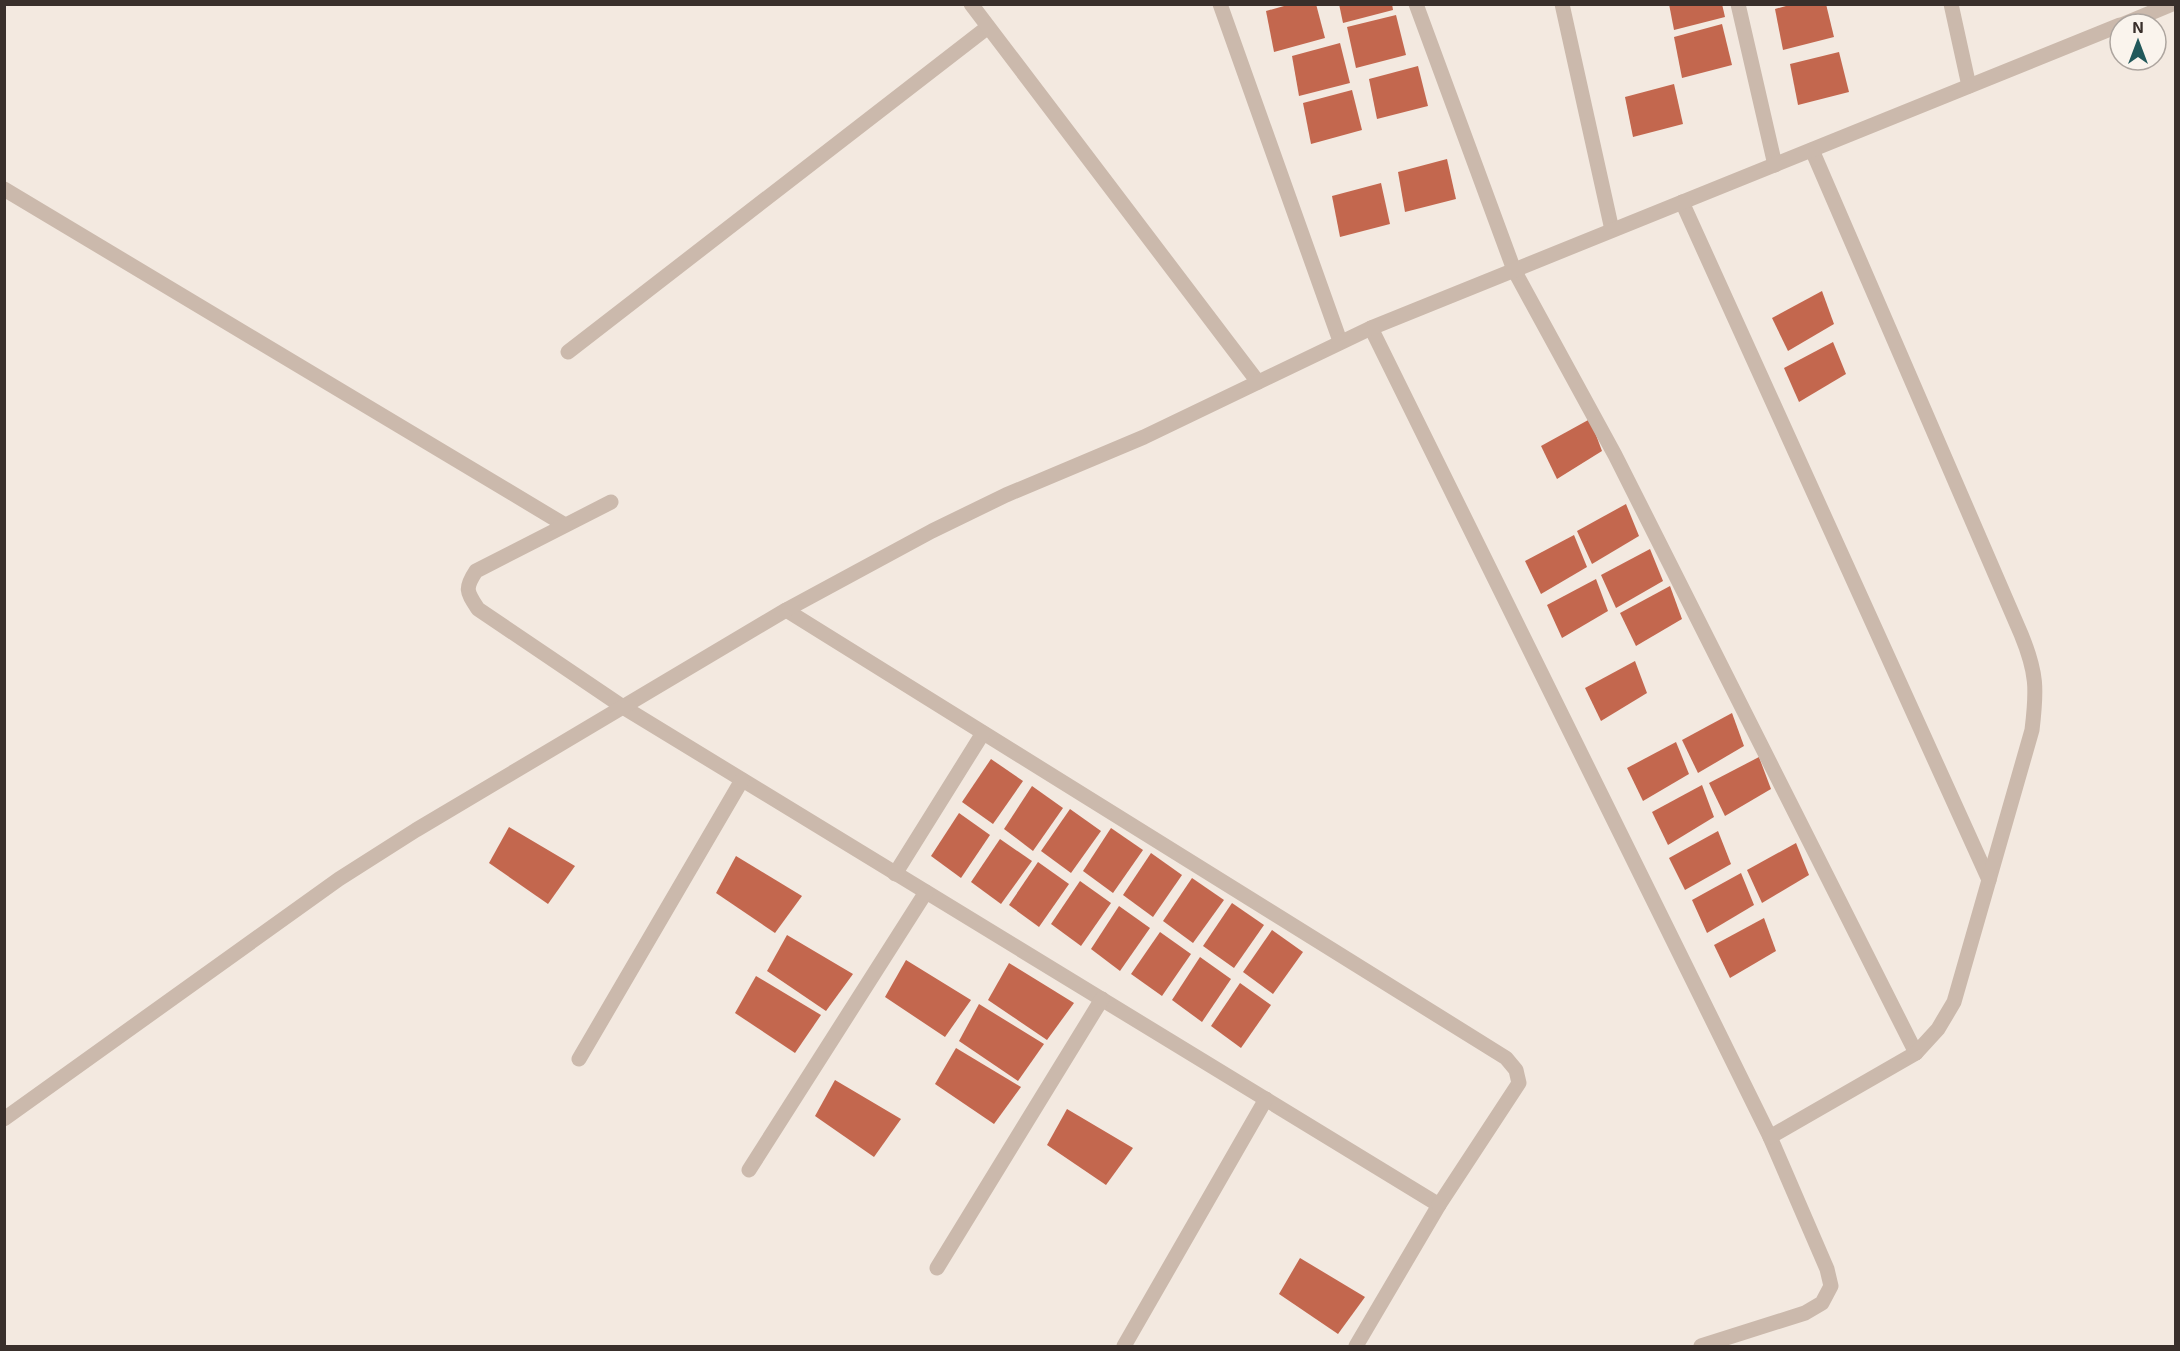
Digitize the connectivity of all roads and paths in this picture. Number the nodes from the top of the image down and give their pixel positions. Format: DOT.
graph roads {
  1 [pos="971,4"];
  2 [pos="1220,4"];
  3 [pos="1416,4"];
  4 [pos="1562,4"];
  5 [pos="1738,4"];
  6 [pos="1950,4"];
  7 [pos="2172,4"];
  8 [pos="2147,9"];
  9 [pos="988,27"];
  10 [pos="2108,31"];
  11 [pos="1969,86"];
  12 [pos="1812,150"];
  13 [pos="1775,165"];
  14 [pos="4,189"];
  15 [pos="1682,202"];
  16 [pos="1612,230"];
  17 [pos="1514,270"];
  18 [pos="1371,328"];
  19 [pos="1340,341"];
  20 [pos="568,352"];
  21 [pos="1258,382"];
  22 [pos="611,502"];
  23 [pos="565,525"];
  24 [pos="786,610"];
  25 [pos="623,707"];
  26 [pos="982,733"];
  27 [pos="742,780"];
  28 [pos="896,874"];
  29 [pos="1989,880"];
  30 [pos="926,892"];
  31 [pos="1102,999"];
  32 [pos="1916,1053"];
  33 [pos="579,1059"];
  34 [pos="1266,1099"];
  35 [pos="4,1119"];
  36 [pos="1770,1137"];
  37 [pos="749,1170"];
  38 [pos="1439,1206"];
  39 [pos="937,1268"];
  40 [pos="1124,1347"];
  41 [pos="1356,1347"];
  42 [pos="1701,1347"];
  1 -- 9 [label="street"];
  2 -- 19 [label="street"];
  3 -- 17 [label="street"];
  4 -- 16 [label="street"];
  5 -- 13 [label="street"];
  6 -- 11 [label="street"];
  7 -- 8 [label="street"];
  9 -- 20 [label="street"];
  9 -- 21 [label="street"];
  10 -- 11 [label="street"];
  11 -- 12 [label="street"];
  12 -- 13 [label="street"];
  12 -- 29 [label="street"];
  13 -- 15 [label="street"];
  14 -- 23 [label="street"];
  15 -- 16 [label="street"];
  15 -- 29 [label="street"];
  16 -- 17 [label="street"];
  17 -- 18 [label="street"];
  17 -- 32 [label="street"];
  18 -- 19 [label="street"];
  18 -- 36 [label="street"];
  19 -- 21 [label="street"];
  21 -- 24 [label="street"];
  22 -- 23 [label="street"];
  23 -- 25 [label="street"];
  24 -- 25 [label="street"];
  24 -- 26 [label="street"];
  25 -- 27 [label="street"];
  25 -- 35 [label="street"];
  26 -- 28 [label="street"];
  26 -- 38 [label="street"];
  27 -- 28 [label="street"];
  27 -- 33 [label="street"];
  28 -- 30 [label="street"];
  29 -- 32 [label="street"];
  30 -- 31 [label="street"];
  30 -- 37 [label="street"];
  31 -- 34 [label="street"];
  31 -- 39 [label="street"];
  32 -- 36 [label="street"];
  34 -- 38 [label="street"];
  34 -- 40 [label="street"];
  36 -- 42 [label="street"];
  38 -- 41 [label="street"];
}
